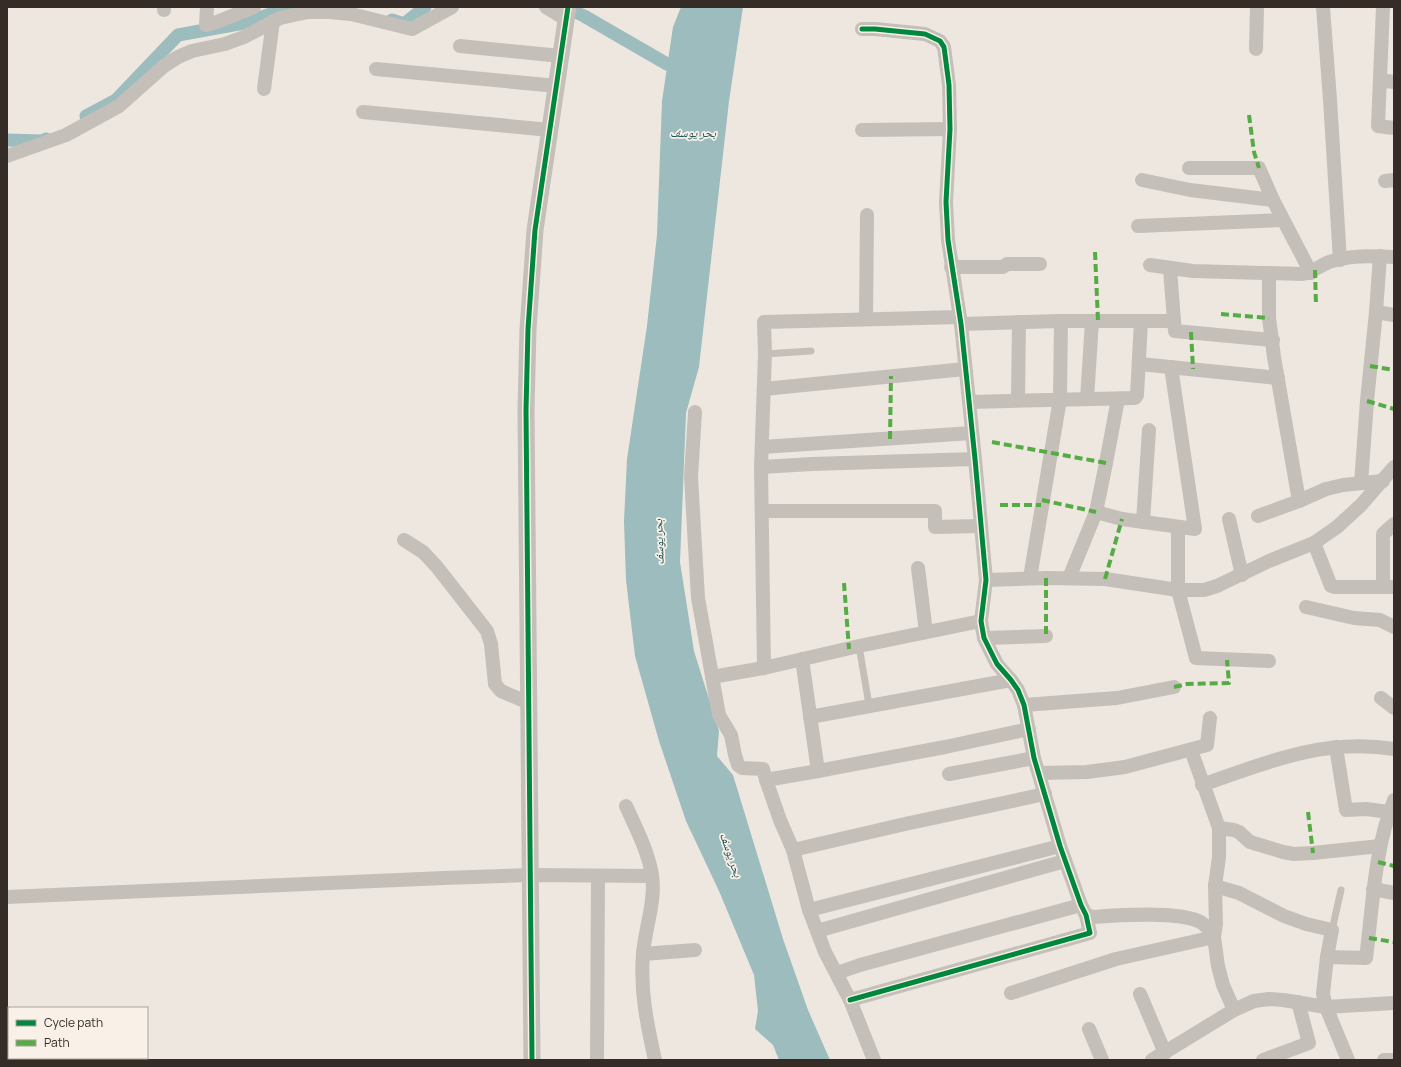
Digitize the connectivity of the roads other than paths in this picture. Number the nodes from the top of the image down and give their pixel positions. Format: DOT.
graph roads {
  1 [pos="207,7"];
  2 [pos="254,7"];
  3 [pos="452,7"];
  4 [pos="546,7"];
  5 [pos="1257,7"];
  6 [pos="1323,7"];
  7 [pos="1383,7"];
  8 [pos="567,14"];
  9 [pos="273,21"];
  10 [pos="862,29"];
  11 [pos="460,46"];
  12 [pos="1256,49"];
  13 [pos="561,56"];
  14 [pos="376,69"];
  15 [pos="1387,81"];
  16 [pos="557,86"];
  17 [pos="264,89"];
  18 [pos="363,112"];
  19 [pos="1394,128"];
  20 [pos="950,129"];
  21 [pos="550,130"];
  22 [pos="862,130"];
  23 [pos="7,156"];
  24 [pos="1189,168"];
  25 [pos="1142,180"];
  26 [pos="1273,200"];
  27 [pos="867,215"];
  28 [pos="1283,220"];
  29 [pos="1138,226"];
  30 [pos="1387,256"];
  31 [pos="1340,260"];
  32 [pos="1040,264"];
  33 [pos="1150,265"];
  34 [pos="951,267"];
  35 [pos="1170,269"];
  36 [pos="1269,273"];
  37 [pos="1311,273"];
  38 [pos="1376,312"];
  39 [pos="1394,315"];
  40 [pos="866,319"];
  41 [pos="960,321"];
  42 [pos="1061,321"];
  43 [pos="1092,321"];
  44 [pos="1019,322"];
  45 [pos="1141,322"];
  46 [pos="1174,322"];
  47 [pos="1272,340"];
  48 [pos="811,351"];
  49 [pos="765,354"];
  50 [pos="1140,364"];
  51 [pos="1170,367"];
  52 [pos="965,368"];
  53 [pos="1278,378"];
  54 [pos="764,389"];
  55 [pos="1060,399"];
  56 [pos="1087,399"];
  57 [pos="1118,399"];
  58 [pos="1018,400"];
  59 [pos="968,402"];
  60 [pos="695,412"];
  61 [pos="1149,430"];
  62 [pos="972,433"];
  63 [pos="762,447"];
  64 [pos="975,459"];
  65 [pos="761,467"];
  66 [pos="1394,467"];
  67 [pos="1383,481"];
  68 [pos="1361,483"];
  69 [pos="1299,501"];
  70 [pos="762,511"];
  71 [pos="1096,512"];
  72 [pos="1258,516"];
  73 [pos="1229,519"];
  74 [pos="1143,522"];
  75 [pos="1394,524"];
  76 [pos="982,526"];
  77 [pos="1178,528"];
  78 [pos="404,540"];
  79 [pos="1314,543"];
  80 [pos="918,568"];
  81 [pos="1242,575"];
  82 [pos="1030,578"];
  83 [pos="1068,578"];
  84 [pos="986,580"];
  85 [pos="1388,587"];
  86 [pos="1178,590"];
  87 [pos="1306,607"];
  88 [pos="982,621"];
  89 [pos="1394,627"];
  90 [pos="926,632"];
  91 [pos="1046,636"];
  92 [pos="984,638"];
  93 [pos="859,646"];
  94 [pos="802,659"];
  95 [pos="1269,661"];
  96 [pos="764,668"];
  97 [pos="712,677"];
  98 [pos="1011,680"];
  99 [pos="1174,687"];
  100 [pos="1381,698"];
  101 [pos="529,703"];
  102 [pos="869,705"];
  103 [pos="1024,706"];
  104 [pos="1394,708"];
  105 [pos="810,716"];
  106 [pos="1210,718"];
  107 [pos="1029,729"];
  108 [pos="1336,747"];
  109 [pos="1394,749"];
  110 [pos="1191,750"];
  111 [pos="1034,758"];
  112 [pos="818,771"];
  113 [pos="1039,773"];
  114 [pos="949,774"];
  115 [pos="766,780"];
  116 [pos="1202,785"];
  117 [pos="1045,794"];
  118 [pos="626,806"];
  119 [pos="1392,806"];
  120 [pos="1219,828"];
  121 [pos="1060,846"];
  122 [pos="1380,846"];
  123 [pos="793,850"];
  124 [pos="1065,861"];
  125 [pos="531,875"];
  126 [pos="598,876"];
  127 [pos="652,876"];
  128 [pos="1215,886"];
  129 [pos="1373,889"];
  130 [pos="1341,890"];
  131 [pos="1394,893"];
  132 [pos="7,897"];
  133 [pos="809,910"];
  134 [pos="1083,910"];
  135 [pos="1332,930"];
  136 [pos="817,931"];
  137 [pos="1214,937"];
  138 [pos="695,950"];
  139 [pos="643,954"];
  140 [pos="1327,957"];
  141 [pos="837,973"];
  142 [pos="1011,993"];
  143 [pos="1140,994"];
  144 [pos="850,1000"];
  145 [pos="1298,1002"];
  146 [pos="1394,1003"];
  147 [pos="1326,1007"];
  148 [pos="1234,1010"];
  149 [pos="1089,1029"];
  150 [pos="1165,1053"];
  151 [pos="532,1060"];
  152 [pos="597,1060"];
  153 [pos="655,1060"];
  154 [pos="874,1060"];
  155 [pos="1102,1060"];
  156 [pos="1152,1060"];
  157 [pos="1263,1060"];
  158 [pos="1348,1060"];
  159 [pos="1384,1060"];
  160 [pos="1394,1060"];
  1 -- 2 [label="street"];
  3 -- 9 [label="street"];
  4 -- 8 [label="street"];
  5 -- 12 [label="street"];
  6 -- 31 [label="street"];
  7 -- 15 [label="street"];
  8 -- 13 [label="street"];
  9 -- 17 [label="street"];
  9 -- 23 [label="street"];
  10 -- 20 [label="street"];
  11 -- 13 [label="street"];
  13 -- 16 [label="street"];
  14 -- 16 [label="street"];
  15 -- 19 [label="street"];
  16 -- 21 [label="street"];
  18 -- 21 [label="street"];
  20 -- 22 [label="street"];
  20 -- 34 [label="street"];
  21 -- 101 [label="street"];
  24 -- 26 [label="street"];
  25 -- 26 [label="street"];
  26 -- 28 [label="street"];
  27 -- 40 [label="street"];
  28 -- 29 [label="street"];
  28 -- 37 [label="street"];
  30 -- 31 [label="street"];
  30 -- 38 [label="street"];
  31 -- 37 [label="street"];
  32 -- 34 [label="street"];
  33 -- 35 [label="street"];
  34 -- 41 [label="street"];
  35 -- 36 [label="street"];
  35 -- 46 [label="street"];
  36 -- 37 [label="street"];
  36 -- 47 [label="street"];
  38 -- 39 [label="street"];
  38 -- 68 [label="street"];
  40 -- 41 [label="street"];
  40 -- 49 [label="street"];
  41 -- 44 [label="street"];
  41 -- 52 [label="street"];
  42 -- 43 [label="street"];
  42 -- 44 [label="street"];
  42 -- 55 [label="street"];
  43 -- 45 [label="street"];
  43 -- 56 [label="street"];
  44 -- 58 [label="street"];
  45 -- 46 [label="street"];
  45 -- 50 [label="street"];
  46 -- 47 [label="street"];
  47 -- 53 [label="street"];
  48 -- 49 [label="lane"];
  49 -- 54 [label="street"];
  50 -- 51 [label="street"];
  50 -- 57 [label="street"];
  51 -- 53 [label="street"];
  51 -- 77 [label="street"];
  52 -- 54 [label="street"];
  52 -- 59 [label="street"];
  53 -- 69 [label="street"];
  54 -- 63 [label="street"];
  55 -- 56 [label="street"];
  55 -- 58 [label="street"];
  55 -- 82 [label="street"];
  56 -- 57 [label="street"];
  57 -- 71 [label="street"];
  58 -- 59 [label="street"];
  59 -- 62 [label="street"];
  60 -- 97 [label="street"];
  61 -- 74 [label="street"];
  62 -- 63 [label="street"];
  62 -- 64 [label="street"];
  63 -- 65 [label="street"];
  64 -- 65 [label="street"];
  64 -- 76 [label="street"];
  65 -- 70 [label="street"];
  66 -- 67 [label="street"];
  67 -- 68 [label="street"];
  67 -- 79 [label="street"];
  68 -- 69 [label="street"];
  69 -- 72 [label="street"];
  70 -- 76 [label="street"];
  70 -- 96 [label="street"];
  71 -- 74 [label="street"];
  71 -- 83 [label="street"];
  73 -- 81 [label="street"];
  74 -- 77 [label="street"];
  75 -- 85 [label="street"];
  76 -- 84 [label="street"];
  77 -- 86 [label="street"];
  78 -- 101 [label="street"];
  79 -- 81 [label="street"];
  79 -- 85 [label="street"];
  80 -- 90 [label="street"];
  81 -- 86 [label="street"];
  82 -- 83 [label="street"];
  82 -- 84 [label="street"];
  83 -- 86 [label="street"];
  84 -- 88 [label="street"];
  86 -- 95 [label="street"];
  87 -- 89 [label="street"];
  88 -- 90 [label="street"];
  88 -- 92 [label="street"];
  90 -- 93 [label="street"];
  91 -- 92 [label="street"];
  92 -- 98 [label="street"];
  93 -- 94 [label="street"];
  93 -- 102 [label="lane"];
  94 -- 96 [label="street"];
  94 -- 105 [label="street"];
  96 -- 97 [label="street"];
  97 -- 115 [label="street"];
  98 -- 102 [label="street"];
  98 -- 103 [label="street"];
  99 -- 103 [label="street"];
  100 -- 104 [label="street"];
  101 -- 125 [label="street"];
  102 -- 105 [label="street"];
  103 -- 107 [label="street"];
  105 -- 112 [label="street"];
  106 -- 110 [label="street"];
  107 -- 111 [label="street"];
  107 -- 112 [label="street"];
  108 -- 109 [label="street"];
  108 -- 116 [label="street"];
  108 -- 119 [label="street"];
  110 -- 113 [label="street"];
  110 -- 116 [label="street"];
  111 -- 113 [label="street"];
  111 -- 114 [label="street"];
  112 -- 115 [label="street"];
  113 -- 117 [label="street"];
  115 -- 123 [label="street"];
  116 -- 120 [label="street"];
  117 -- 121 [label="street"];
  117 -- 123 [label="street"];
  118 -- 127 [label="street"];
  119 -- 122 [label="street"];
  120 -- 122 [label="street"];
  120 -- 128 [label="street"];
  121 -- 124 [label="street"];
  121 -- 133 [label="street"];
  122 -- 129 [label="street"];
  123 -- 133 [label="street"];
  124 -- 134 [label="street"];
  124 -- 136 [label="street"];
  125 -- 126 [label="street"];
  125 -- 132 [label="street"];
  125 -- 151 [label="street"];
  126 -- 127 [label="street"];
  126 -- 152 [label="street"];
  127 -- 139 [label="street"];
  128 -- 135 [label="street"];
  128 -- 137 [label="street"];
  129 -- 131 [label="street"];
  129 -- 140 [label="street"];
  130 -- 135 [label="lane"];
  133 -- 136 [label="street"];
  134 -- 137 [label="street"];
  134 -- 141 [label="street"];
  134 -- 144 [label="street"];
  135 -- 140 [label="street"];
  136 -- 141 [label="street"];
  137 -- 142 [label="street"];
  137 -- 148 [label="street"];
  138 -- 139 [label="street"];
  139 -- 153 [label="street"];
  140 -- 147 [label="street"];
  141 -- 144 [label="street"];
  143 -- 150 [label="street"];
  144 -- 154 [label="street"];
  145 -- 147 [label="street"];
  145 -- 148 [label="street"];
  145 -- 157 [label="street"];
  146 -- 147 [label="street"];
  147 -- 158 [label="street"];
  148 -- 150 [label="street"];
  149 -- 155 [label="street"];
  150 -- 156 [label="street"];
  159 -- 160 [label="street"];
}
